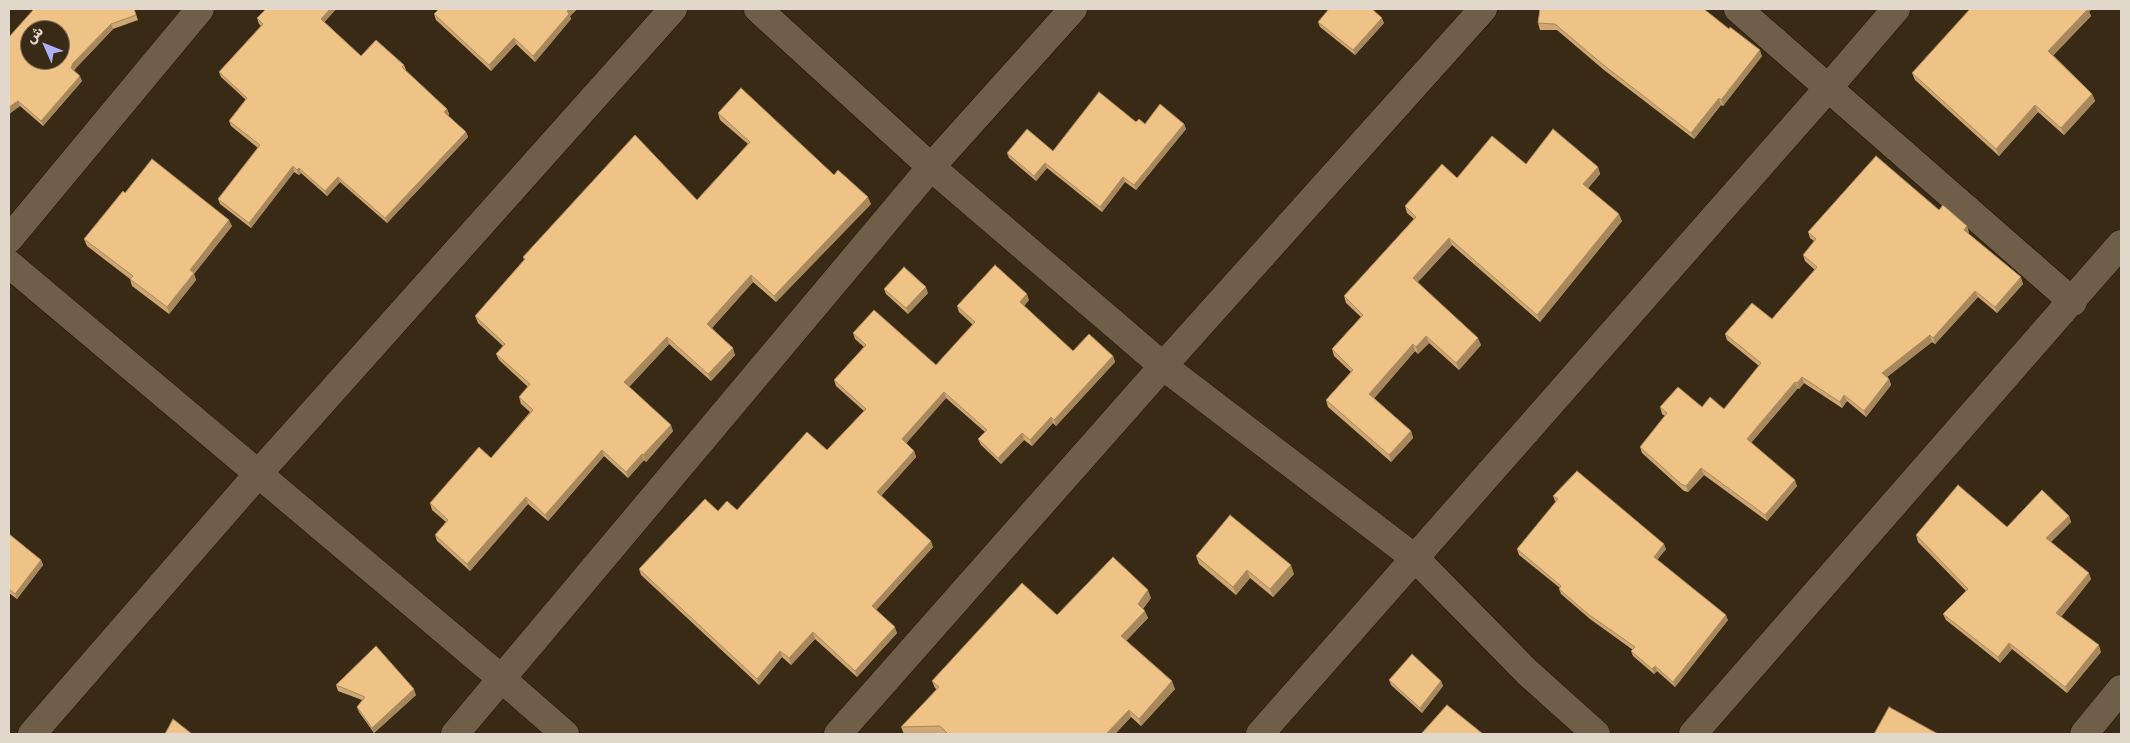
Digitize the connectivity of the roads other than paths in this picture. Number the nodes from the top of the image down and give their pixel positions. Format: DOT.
graph roads {
  1 [pos="200,9"];
  2 [pos="673,9"];
  3 [pos="758,9"];
  4 [pos="1073,9"];
  5 [pos="1483,9"];
  6 [pos="1738,9"];
  7 [pos="1896,9"];
  8 [pos="1830,87"];
  9 [pos="931,167"];
  10 [pos="9,239"];
  11 [pos="2121,244"];
  12 [pos="9,264"];
  13 [pos="2073,302"];
  14 [pos="1163,366"];
  15 [pos="258,474"];
  16 [pos="1416,559"];
  17 [pos="502,679"];
  18 [pos="2121,689"];
  19 [pos="32,734"];
  20 [pos="455,734"];
  21 [pos="565,734"];
  22 [pos="838,734"];
  23 [pos="1260,734"];
  24 [pos="1596,734"];
  25 [pos="1693,734"];
  26 [pos="2084,734"];
  1 -- 10 [label="street"];
  2 -- 15 [label="street"];
  3 -- 9 [label="street"];
  4 -- 9 [label="street"];
  5 -- 14 [label="street"];
  6 -- 8 [label="street"];
  7 -- 8 [label="street"];
  8 -- 13 [label="street"];
  8 -- 16 [label="street"];
  9 -- 14 [label="street"];
  9 -- 17 [label="street"];
  11 -- 13 [label="street"];
  12 -- 15 [label="street"];
  13 -- 25 [label="street"];
  14 -- 16 [label="street"];
  14 -- 22 [label="street"];
  15 -- 17 [label="street"];
  15 -- 19 [label="street"];
  16 -- 23 [label="street"];
  16 -- 24 [label="street"];
  17 -- 20 [label="street"];
  17 -- 21 [label="street"];
  18 -- 26 [label="street"];
}
